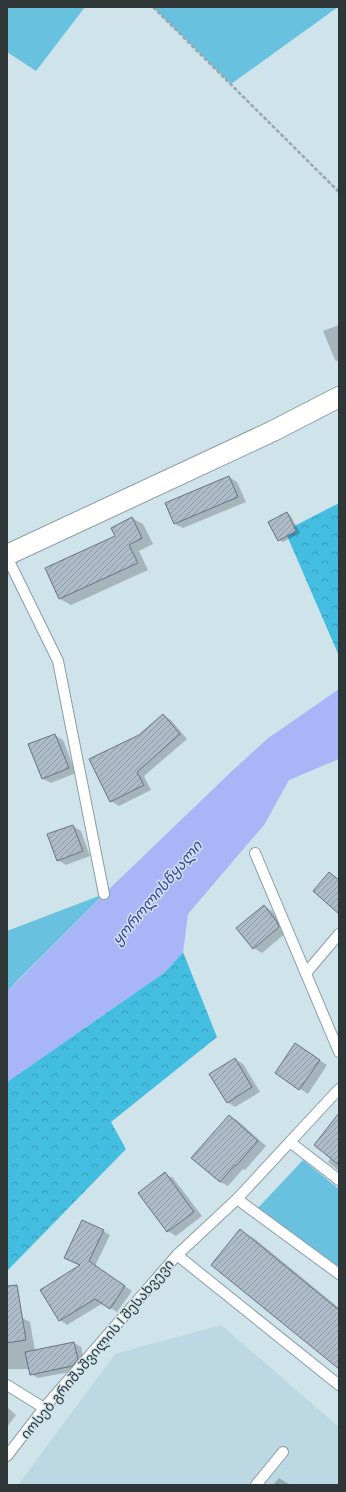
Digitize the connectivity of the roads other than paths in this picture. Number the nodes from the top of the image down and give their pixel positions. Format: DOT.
graph roads {
  1 [pos="339,397"];
  2 [pos="7,556"];
  3 [pos="255,853"];
  4 [pos="104,894"];
  5 [pos="339,934"];
  6 [pos="306,973"];
  7 [pos="339,1052"];
  8 [pos="339,1089"];
  9 [pos="290,1142"];
  10 [pos="339,1180"];
  11 [pos="237,1199"];
  12 [pos="177,1255"];
  13 [pos="339,1274"];
  14 [pos="7,1385"];
  15 [pos="339,1385"];
  16 [pos="44,1408"];
  17 [pos="283,1452"];
  18 [pos="7,1456"];
  19 [pos="256,1485"];
  1 -- 2 [label="street"];
  2 -- 4 [label="lane"];
  3 -- 6 [label="lane"];
  5 -- 6 [label="lane"];
  6 -- 7 [label="lane"];
  8 -- 9 [label="lane"];
  9 -- 10 [label="lane"];
  9 -- 11 [label="lane"];
  11 -- 12 [label="lane"];
  11 -- 13 [label="lane"];
  12 -- 15 [label="lane, იოსებ გრიშაშვილის I შესახვევი"];
  12 -- 16 [label="lane, იოსებ გრიშაშვილის I შესახვევი"];
  14 -- 16 [label="lane"];
  16 -- 18 [label="lane, იოსებ გრიშაშვილის I შესახვევი"];
  17 -- 19 [label="lane"];
}
